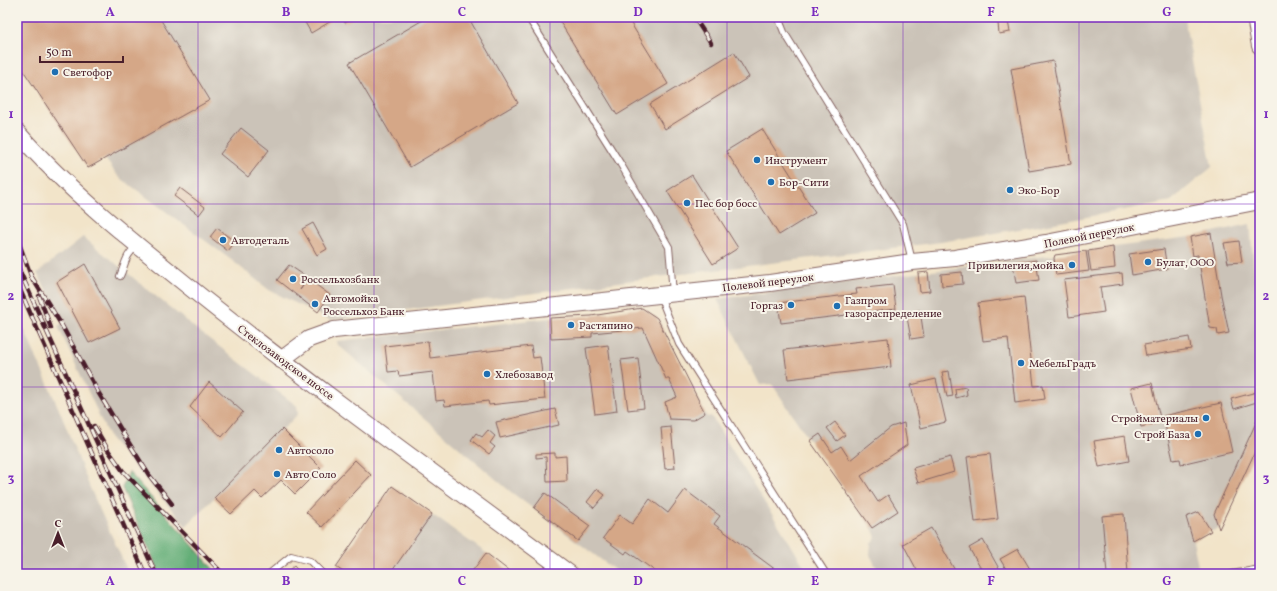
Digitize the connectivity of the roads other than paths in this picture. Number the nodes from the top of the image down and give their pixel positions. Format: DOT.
graph roads {
  1 [pos="528,17"];
  2 [pos="778,17"];
  3 [pos="1255,17"];
  4 [pos="1260,46"];
  5 [pos="17,132"];
  6 [pos="1260,202"];
  7 [pos="137,245"];
  8 [pos="912,262"];
  9 [pos="120,276"];
  10 [pos="666,294"];
  11 [pos="281,360"];
  12 [pos="1260,569"];
  13 [pos="269,574"];
  14 [pos="323,574"];
  15 [pos="570,574"];
  16 [pos="826,574"];
  17 [pos="1232,574"];
  1 -- 10 [label="lane"];
  2 -- 8 [label="lane"];
  3 -- 4 [label="street"];
  5 -- 7 [label="street, Стеклозаводское шоссе"];
  6 -- 8 [label="street, Полевой переулок"];
  7 -- 9 [label="lane"];
  7 -- 11 [label="street, Стеклозаводское шоссе"];
  8 -- 10 [label="street, Полевой переулок"];
  10 -- 11 [label="street, Полевой переулок"];
  10 -- 16 [label="lane"];
  11 -- 15 [label="street, Стеклозаводское шоссе"];
  12 -- 17 [label="lane"];
  13 -- 14 [label="lane"];
}
